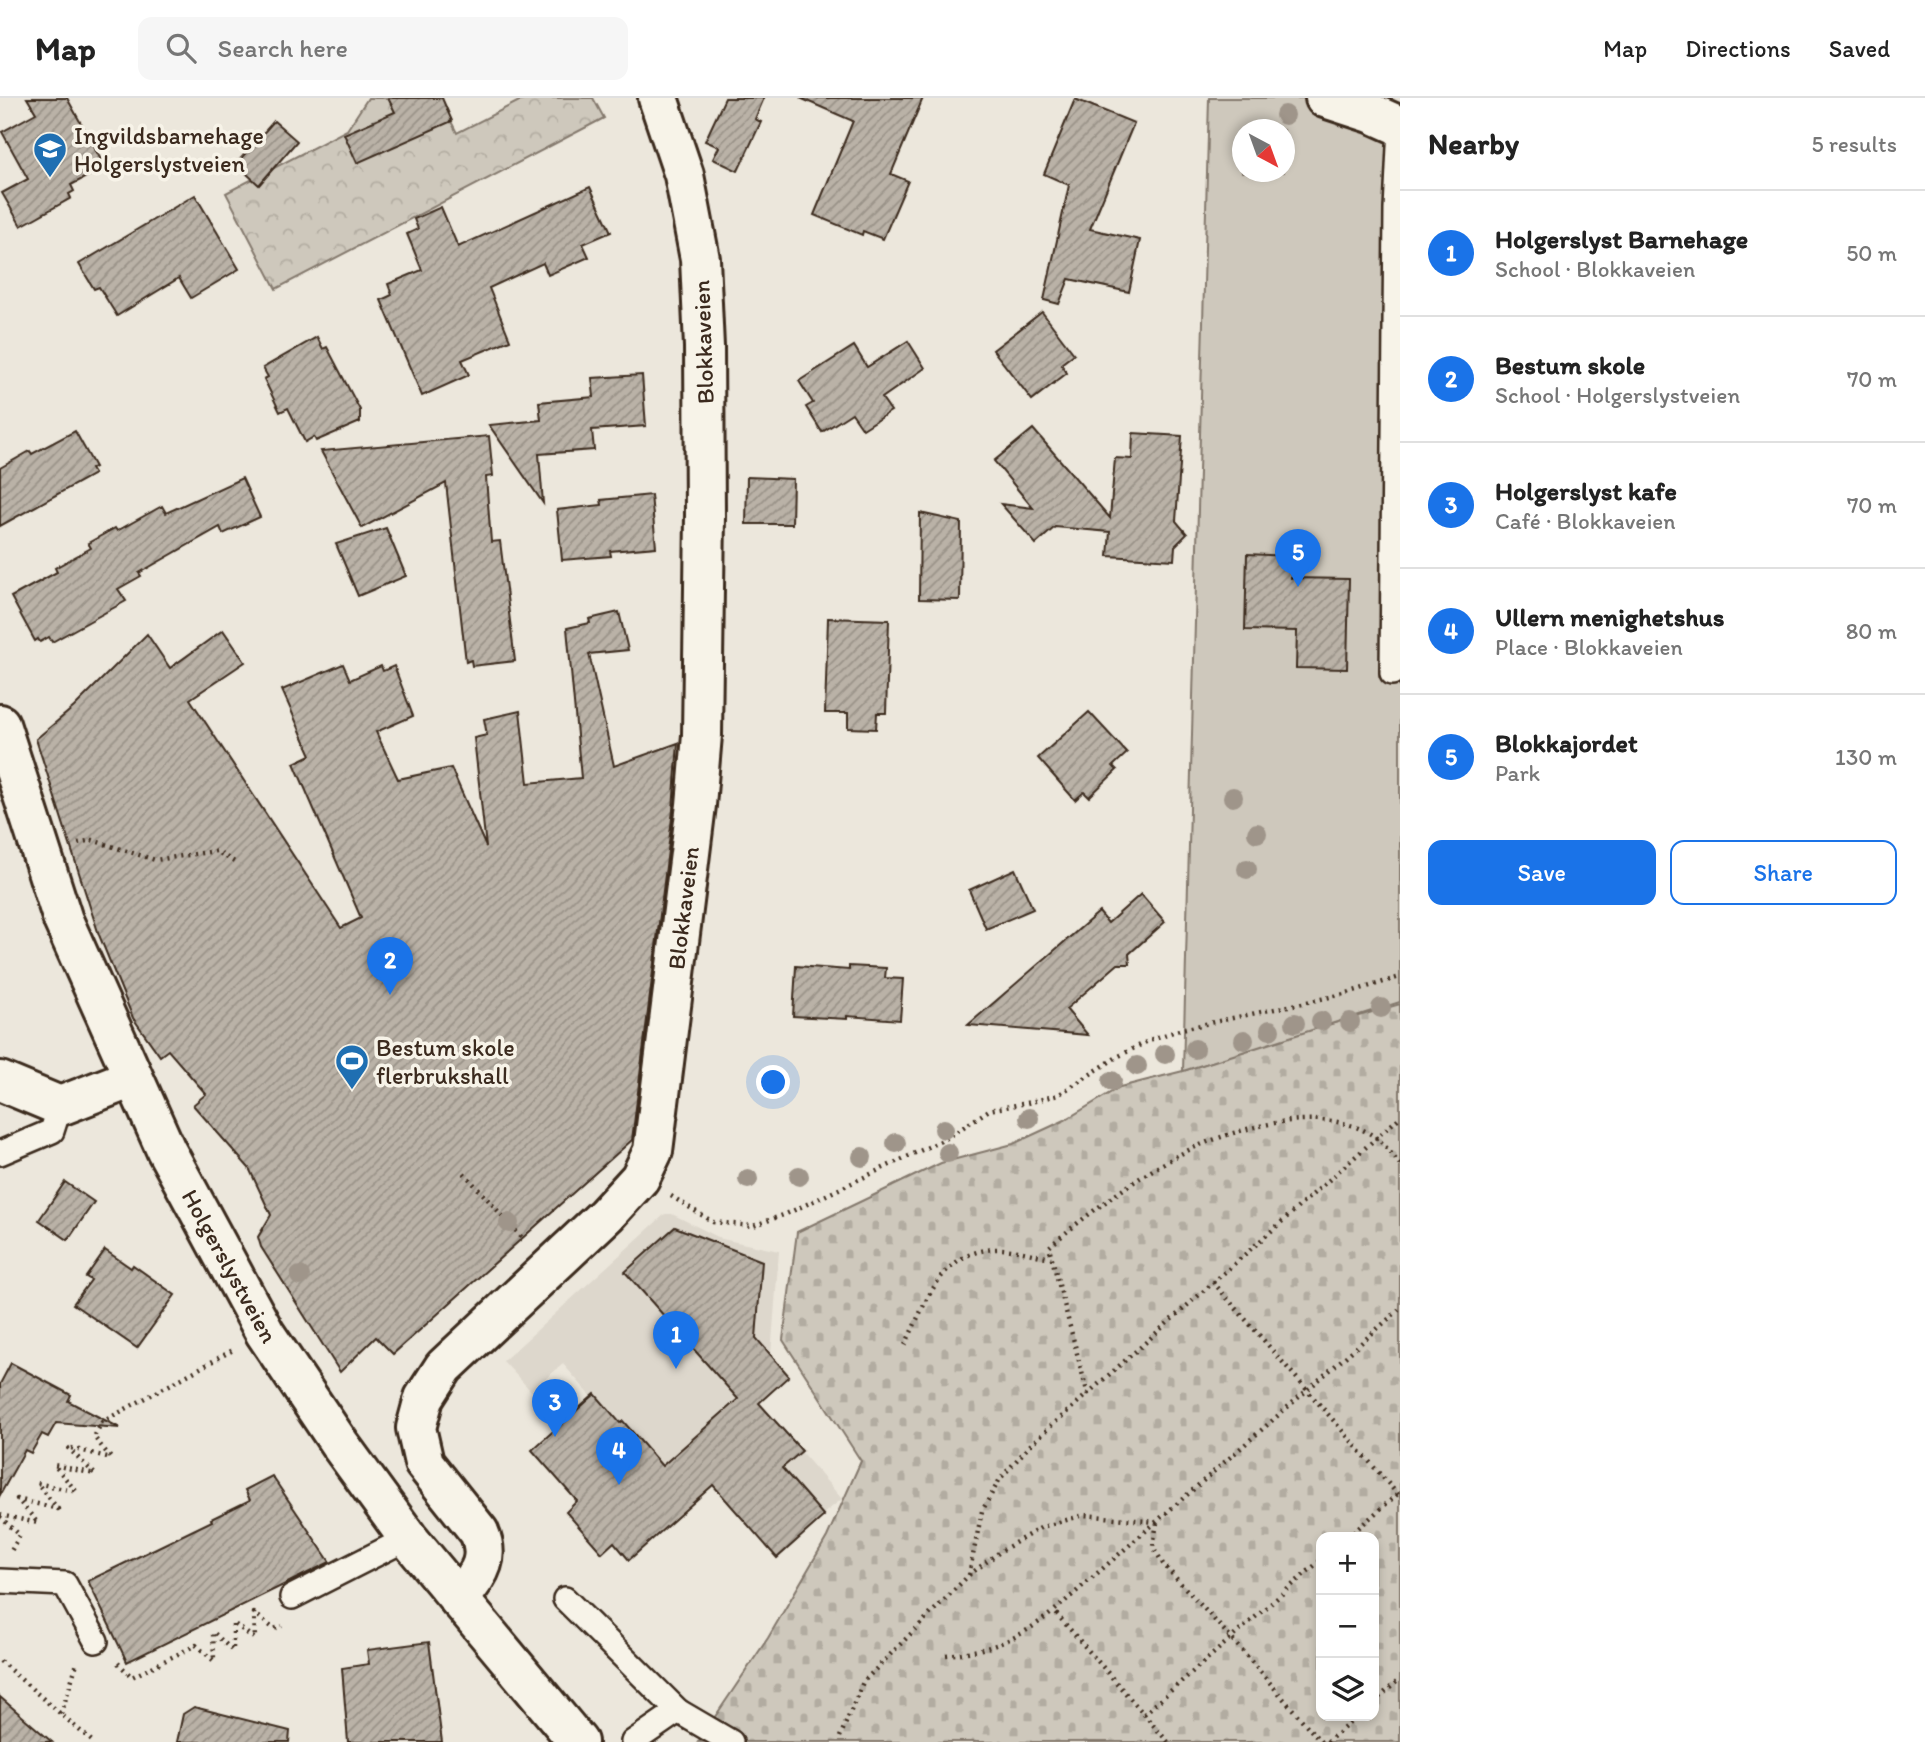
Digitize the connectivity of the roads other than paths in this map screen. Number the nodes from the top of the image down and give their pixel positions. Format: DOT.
graph roads {
  1 [pos="658,98"];
  2 [pos="1325,98"];
  3 [pos="1400,126"];
  4 [pos="1392,673"];
  5 [pos="0,724"];
  6 [pos="132,1078"];
  7 [pos="0,1081"];
  8 [pos="61,1107"];
  9 [pos="0,1153"];
  10 [pos="408,1538"];
  11 [pos="0,1581"];
  12 [pos="292,1597"];
  13 [pos="565,1599"];
  14 [pos="459,1600"];
  15 [pos="96,1641"];
  16 [pos="678,1711"];
  17 [pos="578,1742"];
  18 [pos="633,1742"];
  19 [pos="731,1742"];
  1 -- 14 [label="street, Blokkaveien"];
  2 -- 3 [label="street"];
  3 -- 4 [label="lane"];
  5 -- 6 [label="street, Holgerslystveien"];
  6 -- 8 [label="street"];
  6 -- 10 [label="street, Holgerslystveien"];
  7 -- 8 [label="street"];
  8 -- 9 [label="lane"];
  10 -- 12 [label="lane"];
  10 -- 14 [label="street, Holgerslystveien"];
  11 -- 15 [label="lane"];
  13 -- 16 [label="lane"];
  14 -- 17 [label="street, Holgerslystveien"];
  16 -- 18 [label="lane"];
  16 -- 19 [label="lane"];
}
